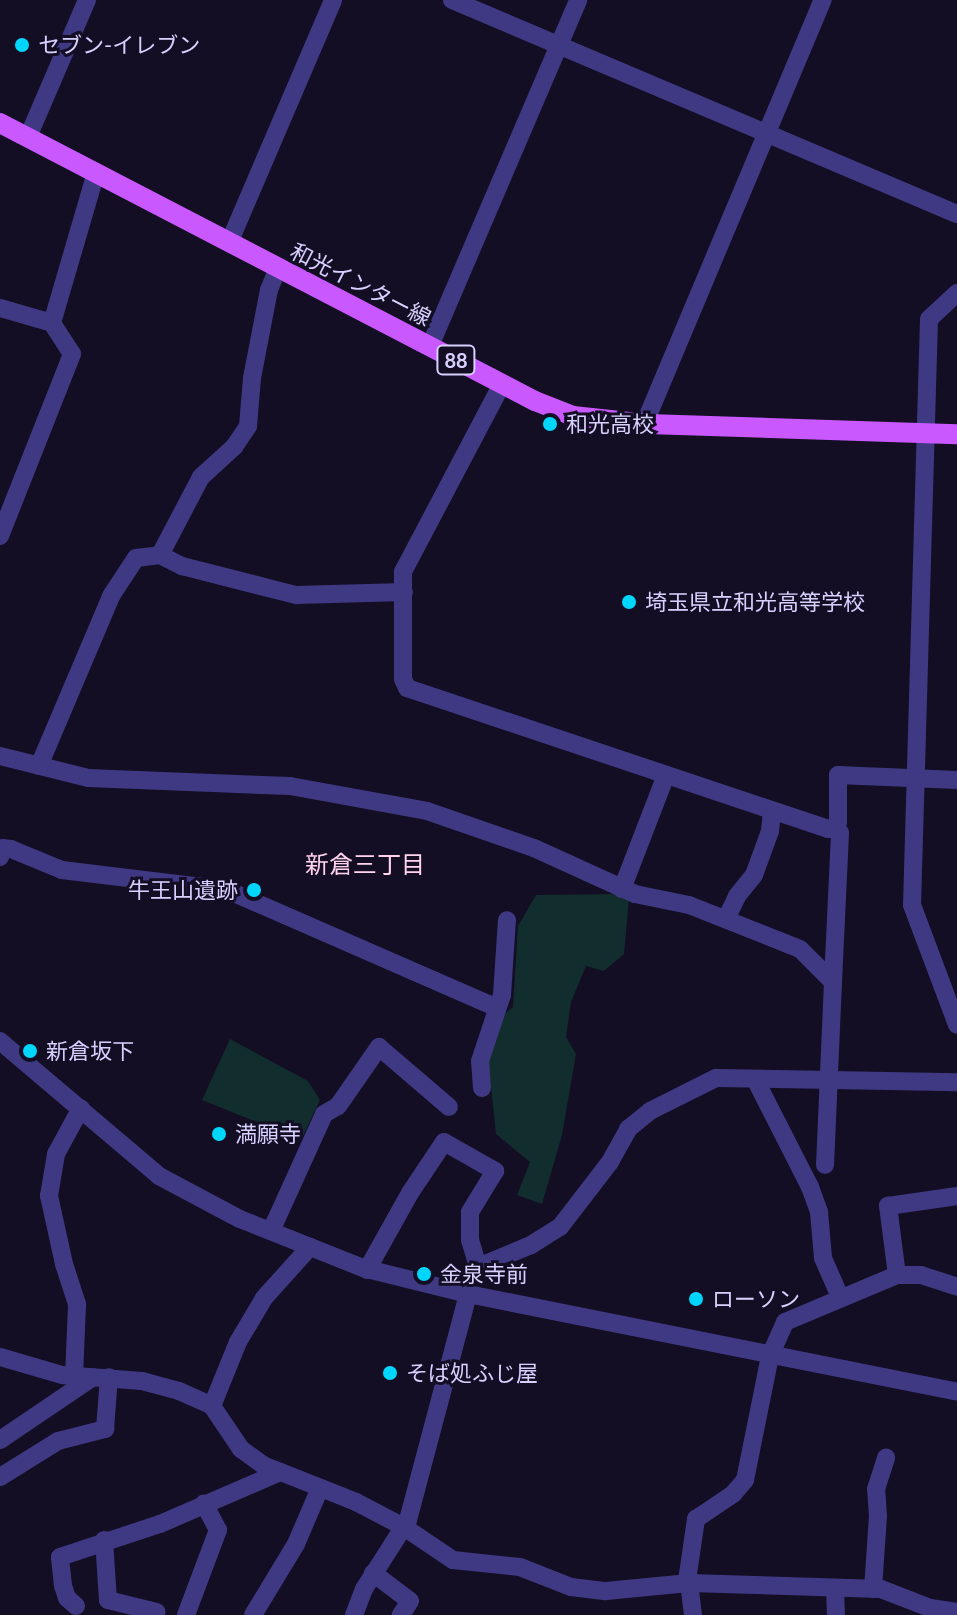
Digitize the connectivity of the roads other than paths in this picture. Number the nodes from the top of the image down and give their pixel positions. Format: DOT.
graph roads {
  1 [pos="87,0"];
  2 [pos="333,0"];
  3 [pos="452,0"];
  4 [pos="578,0"];
  5 [pos="823,0"];
  6 [pos="559,46"];
  7 [pos="0,123"];
  8 [pos="766,134"];
  9 [pos="28,137"];
  10 [pos="96,173"];
  11 [pos="957,214"];
  12 [pos="229,243"];
  13 [pos="278,268"];
  14 [pos="957,293"];
  15 [pos="0,308"];
  16 [pos="52,323"];
  17 [pos="430,346"];
  18 [pos="502,384"];
  19 [pos="648,424"];
  20 [pos="928,433"];
  21 [pos="957,434"];
  22 [pos="2,530"];
  23 [pos="160,555"];
  24 [pos="404,592"];
  25 [pos="0,756"];
  26 [pos="39,766"];
  27 [pos="666,775"];
  28 [pos="916,779"];
  29 [pos="957,780"];
  30 [pos="772,811"];
  31 [pos="836,828"];
  32 [pos="0,857"];
  33 [pos="622,889"];
  34 [pos="726,919"];
  35 [pos="507,920"];
  36 [pos="833,982"];
  37 [pos="497,1008"];
  38 [pos="957,1025"];
  39 [pos="0,1041"];
  40 [pos="755,1079"];
  41 [pos="828,1080"];
  42 [pos="957,1082"];
  43 [pos="482,1088"];
  44 [pos="449,1107"];
  45 [pos="81,1108"];
  46 [pos="825,1165"];
  47 [pos="957,1196"];
  48 [pos="271,1231"];
  49 [pos="310,1247"];
  50 [pos="478,1267"];
  51 [pos="367,1270"];
  52 [pos="897,1275"];
  53 [pos="957,1287"];
  54 [pos="465,1294"];
  55 [pos="840,1297"];
  56 [pos="770,1356"];
  57 [pos="4,1363"];
  58 [pos="74,1377"];
  59 [pos="101,1377"];
  60 [pos="957,1392"];
  61 [pos="212,1406"];
  62 [pos="0,1440"];
  63 [pos="886,1458"];
  64 [pos="280,1472"];
  65 [pos="0,1477"];
  66 [pos="320,1488"];
  67 [pos="204,1504"];
  68 [pos="404,1527"];
  69 [pos="104,1540"];
  70 [pos="373,1573"];
  71 [pos="689,1583"];
  72 [pos="835,1588"];
  73 [pos="873,1589"];
  74 [pos="76,1606"];
  75 [pos="157,1612"];
  76 [pos="957,1612"];
  77 [pos="186,1615"];
  78 [pos="253,1615"];
  79 [pos="354,1615"];
  80 [pos="401,1615"];
  81 [pos="693,1615"];
  82 [pos="836,1615"];
  1 -- 9 [label="street"];
  2 -- 12 [label="street"];
  3 -- 6 [label="street"];
  4 -- 6 [label="street"];
  5 -- 8 [label="street"];
  6 -- 8 [label="street"];
  6 -- 17 [label="street"];
  7 -- 9 [label="main road, 和光インター線 / 88"];
  8 -- 11 [label="street"];
  8 -- 19 [label="street"];
  9 -- 10 [label="main road, 和光インター線 / 88"];
  10 -- 12 [label="main road, 和光インター線 / 88"];
  10 -- 16 [label="street"];
  12 -- 13 [label="main road, 和光インター線 / 88"];
  13 -- 17 [label="main road, 和光インター線 / 88"];
  13 -- 23 [label="street"];
  14 -- 20 [label="street"];
  15 -- 16 [label="street"];
  16 -- 22 [label="street"];
  17 -- 18 [label="main road, 和光インター線 / 88"];
  18 -- 19 [label="main road, 和光インター線 / 88"];
  18 -- 24 [label="street"];
  19 -- 20 [label="main road, 和光インター線 / 88"];
  20 -- 21 [label="main road, 和光インター線 / 88"];
  20 -- 28 [label="street"];
  23 -- 24 [label="street"];
  23 -- 26 [label="street"];
  24 -- 27 [label="street"];
  25 -- 26 [label="street"];
  26 -- 33 [label="street"];
  27 -- 30 [label="street"];
  27 -- 33 [label="street"];
  28 -- 29 [label="street"];
  28 -- 31 [label="street"];
  28 -- 38 [label="street"];
  30 -- 31 [label="street"];
  30 -- 34 [label="street"];
  31 -- 36 [label="street"];
  32 -- 37 [label="street"];
  33 -- 34 [label="street"];
  34 -- 36 [label="street"];
  35 -- 37 [label="street"];
  36 -- 41 [label="street"];
  37 -- 43 [label="street"];
  39 -- 45 [label="street"];
  40 -- 41 [label="street"];
  40 -- 50 [label="street"];
  40 -- 55 [label="street"];
  41 -- 42 [label="street"];
  41 -- 46 [label="street"];
  44 -- 48 [label="street"];
  45 -- 48 [label="street"];
  45 -- 58 [label="street"];
  47 -- 52 [label="street"];
  48 -- 49 [label="street"];
  49 -- 51 [label="street"];
  49 -- 61 [label="street"];
  50 -- 51 [label="street"];
  50 -- 54 [label="street"];
  51 -- 54 [label="street"];
  52 -- 53 [label="street"];
  52 -- 55 [label="street"];
  54 -- 56 [label="street"];
  54 -- 68 [label="street"];
  55 -- 56 [label="street"];
  56 -- 60 [label="street"];
  56 -- 71 [label="street"];
  57 -- 58 [label="street"];
  58 -- 59 [label="street"];
  59 -- 61 [label="street"];
  59 -- 62 [label="street"];
  59 -- 65 [label="street"];
  61 -- 64 [label="street"];
  63 -- 73 [label="street"];
  64 -- 66 [label="street"];
  64 -- 67 [label="street"];
  66 -- 68 [label="street"];
  66 -- 78 [label="street"];
  67 -- 69 [label="street"];
  67 -- 77 [label="street"];
  68 -- 70 [label="street"];
  68 -- 71 [label="street"];
  69 -- 74 [label="street"];
  69 -- 75 [label="street"];
  70 -- 79 [label="street"];
  70 -- 80 [label="street"];
  71 -- 72 [label="street"];
  71 -- 81 [label="street"];
  72 -- 73 [label="street"];
  72 -- 82 [label="street"];
  73 -- 76 [label="street"];
}
